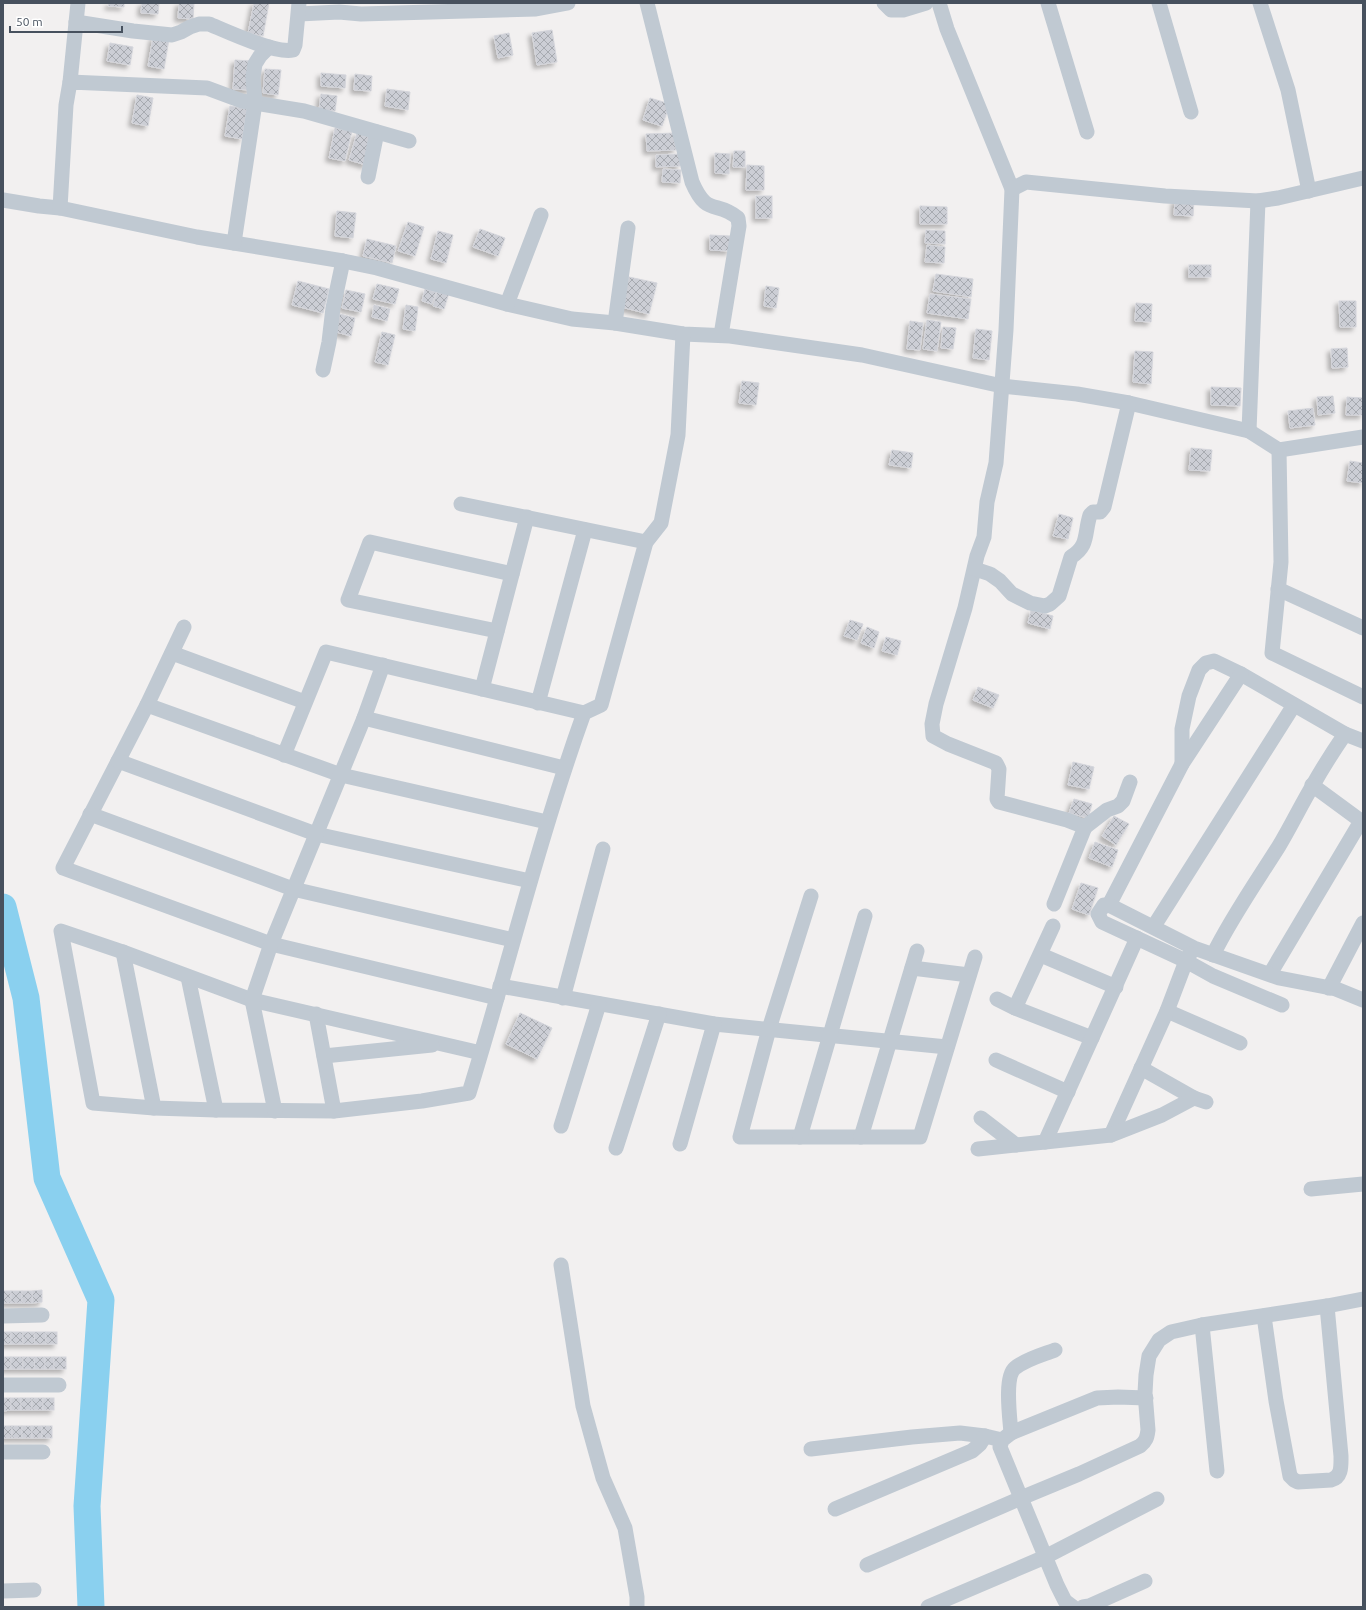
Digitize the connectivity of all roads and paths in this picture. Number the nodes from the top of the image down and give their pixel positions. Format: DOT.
graph roads {
  1 [pos="78,3"];
  2 [pos="568,3"];
  3 [pos="647,3"];
  4 [pos="884,3"];
  5 [pos="926,3"];
  6 [pos="939,3"];
  7 [pos="1048,3"];
  8 [pos="1159,3"];
  9 [pos="1260,3"];
  10 [pos="299,9"];
  11 [pos="76,22"];
  12 [pos="269,47"];
  13 [pos="70,82"];
  14 [pos="255,103"];
  15 [pos="1191,112"];
  16 [pos="376,132"];
  17 [pos="1087,132"];
  18 [pos="409,141"];
  19 [pos="368,177"];
  20 [pos="1363,178"];
  21 [pos="1012,189"];
  22 [pos="1309,190"];
  23 [pos="3,200"];
  24 [pos="1258,201"];
  25 [pos="60,208"];
  26 [pos="541,215"];
  27 [pos="628,228"];
  28 [pos="234,243"];
  29 [pos="343,260"];
  30 [pos="507,304"];
  31 [pos="614,323"];
  32 [pos="683,334"];
  33 [pos="721,336"];
  34 [pos="323,370"];
  35 [pos="1002,386"];
  36 [pos="1129,404"];
  37 [pos="1249,431"];
  38 [pos="1363,437"];
  39 [pos="1279,450"];
  40 [pos="461,504"];
  41 [pos="527,517"];
  42 [pos="585,530"];
  43 [pos="646,542"];
  44 [pos="975,569"];
  45 [pos="512,574"];
  46 [pos="1278,589"];
  47 [pos="184,627"];
  48 [pos="1363,628"];
  49 [pos="497,631"];
  50 [pos="172,653"];
  51 [pos="383,665"];
  52 [pos="1241,674"];
  53 [pos="482,689"];
  54 [pos="1363,697"];
  55 [pos="305,702"];
  56 [pos="538,703"];
  57 [pos="147,705"];
  58 [pos="1294,705"];
  59 [pos="584,713"];
  60 [pos="364,718"];
  61 [pos="1345,734"];
  62 [pos="1363,741"];
  63 [pos="284,755"];
  64 [pos="118,761"];
  65 [pos="1182,764"];
  66 [pos="564,768"];
  67 [pos="341,775"];
  68 [pos="1130,782"];
  69 [pos="1312,785"];
  70 [pos="90,814"];
  71 [pos="547,822"];
  72 [pos="1362,823"];
  73 [pos="1085,827"];
  74 [pos="316,834"];
  75 [pos="603,849"];
  76 [pos="530,881"];
  77 [pos="293,890"];
  78 [pos="811,896"];
  79 [pos="1054,904"];
  80 [pos="1109,905"];
  81 [pos="865,916"];
  82 [pos="1363,923"];
  83 [pos="1053,926"];
  84 [pos="1154,926"];
  85 [pos="1138,938"];
  86 [pos="513,940"];
  87 [pos="271,944"];
  88 [pos="1194,948"];
  89 [pos="917,951"];
  90 [pos="123,952"];
  91 [pos="1213,955"];
  92 [pos="1041,956"];
  93 [pos="975,957"];
  94 [pos="1186,961"];
  95 [pos="912,968"];
  96 [pos="1270,974"];
  97 [pos="969,975"];
  98 [pos="188,977"];
  99 [pos="1116,987"];
  100 [pos="1329,988"];
  101 [pos="499,992"];
  102 [pos="563,998"];
  103 [pos="997,999"];
  104 [pos="252,1000"];
  105 [pos="1363,1000"];
  106 [pos="599,1004"];
  107 [pos="1282,1005"];
  108 [pos="1016,1008"];
  109 [pos="1166,1011"];
  110 [pos="316,1014"];
  111 [pos="659,1014"];
  112 [pos="714,1024"];
  113 [pos="769,1030"];
  114 [pos="830,1035"];
  115 [pos="1092,1038"];
  116 [pos="890,1041"];
  117 [pos="1240,1043"];
  118 [pos="444,1044"];
  119 [pos="947,1047"];
  120 [pos="481,1053"];
  121 [pos="324,1056"];
  122 [pos="996,1060"];
  123 [pos="1141,1068"];
  124 [pos="1068,1092"];
  125 [pos="154,1108"];
  126 [pos="216,1110"];
  127 [pos="275,1111"];
  128 [pos="334,1111"];
  129 [pos="981,1118"];
  130 [pos="561,1126"];
  131 [pos="1111,1135"];
  132 [pos="800,1137"];
  133 [pos="861,1137"];
  134 [pos="1045,1142"];
  135 [pos="680,1144"];
  136 [pos="1016,1145"];
  137 [pos="616,1148"];
  138 [pos="978,1149"];
  139 [pos="1363,1184"];
  140 [pos="1311,1188"];
  141 [pos="561,1265"];
  142 [pos="1363,1299"];
  143 [pos="1327,1306"];
  144 [pos="42,1315"];
  145 [pos="3,1316"];
  146 [pos="1264,1316"];
  147 [pos="1202,1325"];
  148 [pos="1055,1350"];
  149 [pos="3,1385"];
  150 [pos="59,1385"];
  151 [pos="1146,1398"];
  152 [pos="985,1436"];
  153 [pos="1006,1436"];
  154 [pos="811,1449"];
  155 [pos="3,1452"];
  156 [pos="43,1452"];
  157 [pos="1217,1470"];
  158 [pos="1021,1498"];
  159 [pos="1157,1499"];
  160 [pos="835,1510"];
  161 [pos="1045,1557"];
  162 [pos="867,1565"];
  163 [pos="1145,1581"];
  164 [pos="34,1590"];
  165 [pos="3,1591"];
  166 [pos="637,1607"];
  167 [pos="928,1607"];
  168 [pos="1073,1607"];
  169 [pos="1083,1607"];
  1 -- 11 [label="street"];
  2 -- 10 [label="street"];
  3 -- 33 [label="street"];
  4 -- 5 [label="street"];
  6 -- 21 [label="street"];
  7 -- 17 [label="street"];
  8 -- 15 [label="street"];
  9 -- 22 [label="street"];
  10 -- 12 [label="street"];
  11 -- 12 [label="street"];
  11 -- 13 [label="street"];
  12 -- 14 [label="street"];
  13 -- 14 [label="street"];
  13 -- 25 [label="street"];
  14 -- 16 [label="street"];
  14 -- 28 [label="street"];
  16 -- 18 [label="street"];
  16 -- 19 [label="street"];
  20 -- 22 [label="street"];
  21 -- 24 [label="street"];
  21 -- 35 [label="street"];
  22 -- 24 [label="street"];
  23 -- 25 [label="street"];
  24 -- 37 [label="street"];
  25 -- 28 [label="street"];
  26 -- 30 [label="street"];
  27 -- 31 [label="street"];
  28 -- 29 [label="street"];
  29 -- 30 [label="street"];
  29 -- 34 [label="street"];
  30 -- 31 [label="street"];
  31 -- 32 [label="street"];
  32 -- 33 [label="street"];
  32 -- 43 [label="street"];
  33 -- 35 [label="street"];
  35 -- 36 [label="street"];
  35 -- 44 [label="street"];
  36 -- 37 [label="street"];
  36 -- 44 [label="street"];
  37 -- 39 [label="street"];
  38 -- 39 [label="street"];
  39 -- 46 [label="street"];
  40 -- 41 [label="street"];
  41 -- 42 [label="street"];
  41 -- 45 [label="street"];
  42 -- 43 [label="street"];
  42 -- 56 [label="street"];
  43 -- 59 [label="street"];
  44 -- 73 [label="street"];
  45 -- 49 [label="street"];
  45 -- 49 [label="street"];
  46 -- 48 [label="street"];
  46 -- 54 [label="street"];
  47 -- 50 [label="street"];
  49 -- 53 [label="street"];
  50 -- 55 [label="street"];
  50 -- 57 [label="street"];
  51 -- 53 [label="street"];
  51 -- 55 [label="street"];
  51 -- 60 [label="street"];
  52 -- 58 [label="street"];
  52 -- 65 [label="street"];
  52 -- 65 [label="street"];
  53 -- 56 [label="street"];
  55 -- 63 [label="street"];
  56 -- 59 [label="street"];
  57 -- 63 [label="street"];
  57 -- 64 [label="street"];
  58 -- 61 [label="street"];
  58 -- 84 [label="street"];
  59 -- 66 [label="street"];
  60 -- 66 [label="street"];
  60 -- 67 [label="street"];
  61 -- 62 [label="street"];
  61 -- 69 [label="street"];
  63 -- 67 [label="street"];
  64 -- 70 [label="street"];
  64 -- 74 [label="street"];
  65 -- 80 [label="street"];
  66 -- 71 [label="street"];
  67 -- 71 [label="street"];
  67 -- 74 [label="street"];
  68 -- 73 [label="street"];
  69 -- 72 [label="street"];
  69 -- 91 [label="street"];
  70 -- 77 [label="street"];
  70 -- 87 [label="street"];
  71 -- 76 [label="street"];
  72 -- 96 [label="street"];
  73 -- 79 [label="street"];
  74 -- 76 [label="street"];
  74 -- 77 [label="street"];
  75 -- 102 [label="street"];
  76 -- 86 [label="street"];
  77 -- 86 [label="street"];
  77 -- 87 [label="street"];
  78 -- 113 [label="street"];
  80 -- 84 [label="street"];
  80 -- 85 [label="street"];
  81 -- 114 [label="street"];
  82 -- 100 [label="street"];
  83 -- 92 [label="street"];
  84 -- 88 [label="street"];
  85 -- 94 [label="street"];
  85 -- 99 [label="street"];
  86 -- 101 [label="street"];
  87 -- 101 [label="street"];
  87 -- 104 [label="street"];
  88 -- 91 [label="street"];
  88 -- 94 [label="street"];
  89 -- 95 [label="street"];
  90 -- 98 [label="street"];
  90 -- 125 [label="street"];
  90 -- 125 [label="street"];
  91 -- 96 [label="street"];
  92 -- 99 [label="street"];
  92 -- 108 [label="street"];
  93 -- 97 [label="street"];
  94 -- 107 [label="street"];
  94 -- 109 [label="street"];
  95 -- 97 [label="street"];
  95 -- 116 [label="street"];
  96 -- 100 [label="street"];
  97 -- 119 [label="street"];
  98 -- 104 [label="street"];
  98 -- 126 [label="street"];
  99 -- 115 [label="street"];
  100 -- 105 [label="street"];
  101 -- 102 [label="street"];
  101 -- 120 [label="street"];
  102 -- 106 [label="street"];
  103 -- 108 [label="street"];
  104 -- 110 [label="street"];
  104 -- 127 [label="street"];
  106 -- 111 [label="street"];
  106 -- 130 [label="street"];
  108 -- 115 [label="street"];
  109 -- 117 [label="street"];
  109 -- 123 [label="street"];
  110 -- 118 [label="street"];
  110 -- 121 [label="street"];
  111 -- 112 [label="street"];
  111 -- 137 [label="street"];
  112 -- 113 [label="street"];
  112 -- 135 [label="street"];
  113 -- 114 [label="street"];
  113 -- 132 [label="street"];
  114 -- 116 [label="street"];
  114 -- 132 [label="street"];
  115 -- 124 [label="street"];
  116 -- 119 [label="street"];
  116 -- 133 [label="street"];
  118 -- 120 [label="street"];
  118 -- 121 [label="street"];
  119 -- 133 [label="street"];
  120 -- 128 [label="street"];
  121 -- 128 [label="street"];
  122 -- 124 [label="street"];
  123 -- 131 [label="street"];
  123 -- 131 [label="street"];
  124 -- 134 [label="street"];
  125 -- 126 [label="street"];
  126 -- 127 [label="street"];
  127 -- 128 [label="street"];
  129 -- 136 [label="street"];
  131 -- 134 [label="street"];
  132 -- 133 [label="street"];
  134 -- 136 [label="street"];
  136 -- 138 [label="street"];
  139 -- 140 [label="street"];
  141 -- 166 [label="street"];
  142 -- 143 [label="street"];
  143 -- 146 [label="street"];
  143 -- 146 [label="street"];
  144 -- 145 [label="street"];
  146 -- 147 [label="street"];
  147 -- 151 [label="street"];
  147 -- 157 [label="street"];
  148 -- 153 [label="street"];
  149 -- 150 [label="street"];
  151 -- 153 [label="street"];
  151 -- 158 [label="street"];
  152 -- 153 [label="street"];
  152 -- 154 [label="street"];
  152 -- 160 [label="street"];
  153 -- 158 [label="street"];
  155 -- 156 [label="street"];
  158 -- 161 [label="street"];
  158 -- 162 [label="street"];
  159 -- 161 [label="street"];
  161 -- 167 [label="street"];
  161 -- 168 [label="street"];
  163 -- 169 [label="street"];
  164 -- 165 [label="street"];
}
